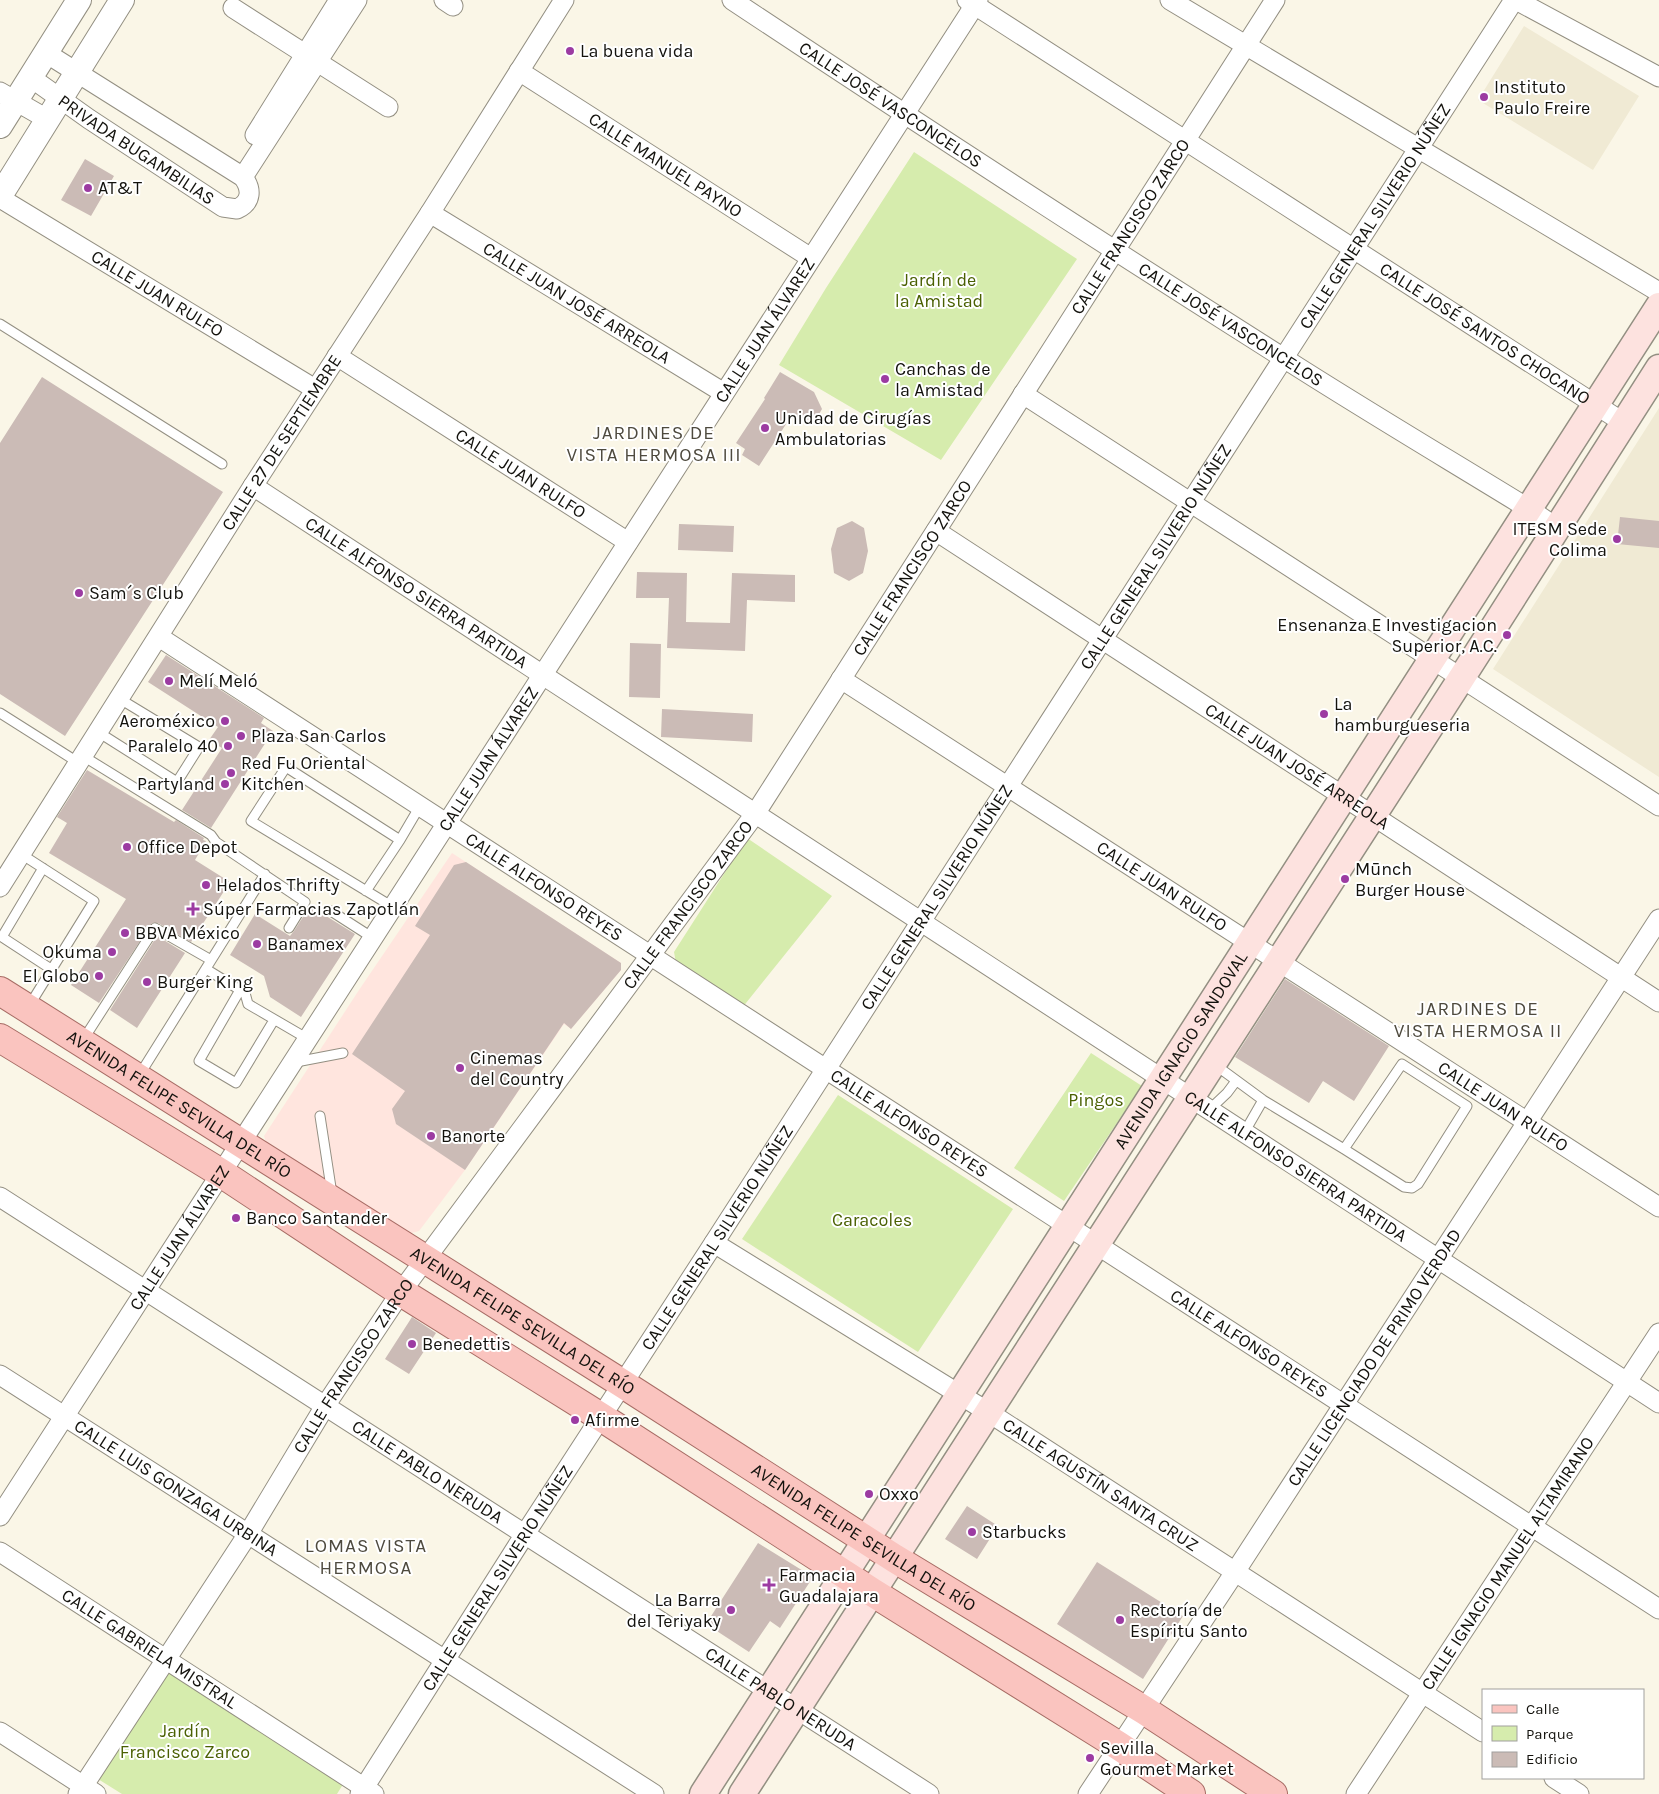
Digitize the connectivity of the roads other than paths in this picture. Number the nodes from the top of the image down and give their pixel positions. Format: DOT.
graph roads {
  1 [pos="80,0"];
  2 [pos="339,0"];
  3 [pos="357,0"];
  4 [pos="564,0"];
  5 [pos="732,0"];
  6 [pos="1170,0"];
  7 [pos="1275,0"];
  8 [pos="1515,0"];
  9 [pos="117,2"];
  10 [pos="973,2"];
  11 [pos="233,8"];
  12 [pos="1246,45"];
  13 [pos="46,53"];
  14 [pos="311,58"];
  15 [pos="519,71"];
  16 [pos="77,73"];
  17 [pos="30,77"];
  18 [pos="1659,77"];
  19 [pos="8,96"];
  20 [pos="60,98"];
  21 [pos="388,106"];
  22 [pos="904,114"];
  23 [pos="47,119"];
  24 [pos="0,126"];
  25 [pos="1185,141"];
  26 [pos="1419,148"];
  27 [pos="237,173"];
  28 [pos="0,197"];
  29 [pos="430,213"];
  30 [pos="1354,249"];
  31 [pos="1115,250"];
  32 [pos="811,258"];
  33 [pos="1659,292"];
  34 [pos="1659,306"];
  35 [pos="0,324"];
  36 [pos="337,356"];
  37 [pos="1284,358"];
  38 [pos="1659,368"];
  39 [pos="315,389"];
  40 [pos="724,393"];
  41 [pos="1023,394"];
  42 [pos="1596,405"];
  43 [pos="1624,423"];
  44 [pos="222,464"];
  45 [pos="253,486"];
  46 [pos="1191,503"];
  47 [pos="1529,509"];
  48 [pos="1557,528"];
  49 [pos="936,531"];
  50 [pos="628,542"];
  51 [pos="159,637"];
  52 [pos="1103,640"];
  53 [pos="1432,659"];
  54 [pos="542,675"];
  55 [pos="1462,678"];
  56 [pos="842,679"];
  57 [pos="120,699"];
  58 [pos="0,714"];
  59 [pos="98,732"];
  60 [pos="81,760"];
  61 [pos="1008,787"];
  62 [pos="1344,797"];
  63 [pos="420,806"];
  64 [pos="1659,806"];
  65 [pos="755,814"];
  66 [pos="1373,816"];
  67 [pos="447,823"];
  68 [pos="400,840"];
  69 [pos="21,854"];
  70 [pos="44,868"];
  71 [pos="265,874"];
  72 [pos="0,886"];
  73 [pos="366,891"];
  74 [pos="393,907"];
  75 [pos="331,911"];
  76 [pos="1659,919"];
  77 [pos="921,922"];
  78 [pos="289,928"];
  79 [pos="373,938"];
  80 [pos="1250,943"];
  81 [pos="650,955"];
  82 [pos="211,960"];
  83 [pos="1279,962"];
  84 [pos="51,969"];
  85 [pos="206,969"];
  86 [pos="1621,978"];
  87 [pos="240,990"];
  88 [pos="0,991"];
  89 [pos="1659,1002"];
  90 [pos="27,1008"];
  91 [pos="274,1020"];
  92 [pos="0,1038"];
  93 [pos="308,1039"];
  94 [pos="81,1043"];
  95 [pos="343,1054"];
  96 [pos="293,1062"];
  97 [pos="1213,1063"];
  98 [pos="826,1069"];
  99 [pos="137,1079"];
  100 [pos="1162,1079"];
  101 [pos="1236,1081"];
  102 [pos="1263,1100"];
  103 [pos="1200,1104"];
  104 [pos="320,1116"];
  105 [pos="1527,1122"];
  106 [pos="1244,1133"];
  107 [pos="241,1142"];
  108 [pos="1344,1149"];
  109 [pos="221,1173"];
  110 [pos="0,1197"];
  111 [pos="334,1201"];
  112 [pos="1659,1208"];
  113 [pos="1068,1226"];
  114 [pos="714,1243"];
  115 [pos="1096,1244"];
  116 [pos="1438,1259"];
  117 [pos="425,1260"];
  118 [pos="146,1290"];
  119 [pos="401,1292"];
  120 [pos="1659,1333"];
  121 [pos="0,1375"];
  122 [pos="1627,1382"];
  123 [pos="623,1384"];
  124 [pos="959,1395"];
  125 [pos="1659,1403"];
  126 [pos="1343,1404"];
  127 [pos="325,1406"];
  128 [pos="988,1412"];
  129 [pos="64,1416"];
  130 [pos="601,1417"];
  131 [pos="0,1516"];
  132 [pos="1532,1527"];
  133 [pos="248,1534"];
  134 [pos="525,1534"];
  135 [pos="867,1539"];
  136 [pos="0,1552"];
  137 [pos="894,1558"];
  138 [pos="1235,1572"];
  139 [pos="844,1574"];
  140 [pos="872,1592"];
  141 [pos="1659,1609"];
  142 [pos="166,1659"];
  143 [pos="445,1660"];
  144 [pos="769,1691"];
  145 [pos="1423,1694"];
  146 [pos="797,1709"];
  147 [pos="1144,1710"];
  148 [pos="1482,1731"];
  149 [pos="0,1732"];
  150 [pos="1119,1746"];
  151 [pos="1556,1779"];
  152 [pos="86,1791"];
  153 [pos="366,1792"];
  154 [pos="654,1794"];
  155 [pos="703,1794"];
  156 [pos="742,1794"];
  157 [pos="929,1794"];
  158 [pos="1088,1794"];
  159 [pos="1191,1794"];
  160 [pos="1273,1794"];
  161 [pos="1356,1794"];
  162 [pos="1579,1794"];
  1 -- 13 [label="street"];
  2 -- 14 [label="street"];
  3 -- 14 [label="street"];
  4 -- 15 [label="street, CALLE 27 DE SEPTIEMBRE"];
  5 -- 22 [label="street, CALLE JOSÉ VASCONCELOS"];
  6 -- 12 [label="street"];
  7 -- 12 [label="street, CALLE FRANCISCO ZARCO"];
  8 -- 18 [label="street"];
  8 -- 26 [label="street, CALLE GENERAL SILVERIO NÚÑEZ"];
  9 -- 16 [label="street"];
  10 -- 22 [label="street, CALLE JUAN ÁLVAREZ"];
  10 -- 25 [label="street, CALLE JOSÉ SANTOS CHOCANO"];
  11 -- 14 [label="street"];
  12 -- 25 [label="street, CALLE FRANCISCO ZARCO"];
  12 -- 26 [label="street"];
  13 -- 16 [label="street, PRIVADA BUGAMBILIAS"];
  13 -- 17 [label="street"];
  14 -- 21 [label="street"];
  14 -- 27 [label="street"];
  15 -- 29 [label="street, CALLE 27 DE SEPTIEMBRE"];
  15 -- 32 [label="street, CALLE MANUEL PAYNO"];
  16 -- 20 [label="street"];
  16 -- 27 [label="street, PRIVADA BUGAMBILIAS"];
  17 -- 19 [label="street"];
  17 -- 20 [label="street, PRIVADA BUGAMBILIAS"];
  19 -- 23 [label="street"];
  19 -- 24 [label="street"];
  20 -- 23 [label="street"];
  20 -- 27 [label="street, PRIVADA BUGAMBILIAS"];
  22 -- 31 [label="street, CALLE JOSÉ VASCONCELOS"];
  22 -- 32 [label="street, CALLE JUAN ÁLVAREZ"];
  23 -- 28 [label="street"];
  25 -- 30 [label="street, CALLE JOSÉ SANTOS CHOCANO"];
  25 -- 31 [label="street, CALLE FRANCISCO ZARCO"];
  26 -- 30 [label="street, CALLE GENERAL SILVERIO NÚÑEZ"];
  26 -- 33 [label="street"];
  28 -- 39 [label="street, CALLE JUAN RULFO"];
  29 -- 36 [label="street, CALLE 27 DE SEPTIEMBRE"];
  29 -- 40 [label="street, CALLE JUAN JOSÉ ARREOLA"];
  30 -- 37 [label="street, CALLE GENERAL SILVERIO NÚÑEZ"];
  30 -- 42 [label="street, CALLE JOSÉ SANTOS CHOCANO"];
  31 -- 37 [label="street, CALLE JOSÉ VASCONCELOS"];
  31 -- 41 [label="street, CALLE FRANCISCO ZARCO"];
  32 -- 40 [label="street, CALLE JUAN ÁLVAREZ"];
  34 -- 42 [label="main road, AVENIDA IGNACIO SANDOVAL"];
  35 -- 44 [label="lane"];
  36 -- 39 [label="street, CALLE 27 DE SEPTIEMBRE"];
  36 -- 50 [label="street, CALLE JUAN RULFO"];
  37 -- 46 [label="street, CALLE GENERAL SILVERIO NÚÑEZ"];
  37 -- 47 [label="street, CALLE JOSÉ VASCONCELOS"];
  38 -- 43 [label="main road, AVENIDA IGNACIO SANDOVAL"];
  39 -- 45 [label="street, CALLE 27 DE SEPTIEMBRE"];
  40 -- 50 [label="street, CALLE JUAN ÁLVAREZ"];
  41 -- 46 [label="street"];
  41 -- 49 [label="street, CALLE FRANCISCO ZARCO"];
  42 -- 43 [label="street, CALLE JOSÉ SANTOS CHOCANO"];
  42 -- 47 [label="main road, AVENIDA IGNACIO SANDOVAL"];
  43 -- 48 [label="main road, AVENIDA IGNACIO SANDOVAL"];
  45 -- 51 [label="street, CALLE 27 DE SEPTIEMBRE"];
  45 -- 54 [label="street, CALLE ALFONSO SIERRA PARTIDA"];
  46 -- 52 [label="street, CALLE GENERAL SILVERIO NÚÑEZ"];
  46 -- 53 [label="street"];
  47 -- 48 [label="street, CALLE JOSÉ VASCONCELOS"];
  47 -- 53 [label="main road, AVENIDA IGNACIO SANDOVAL"];
  48 -- 55 [label="main road, AVENIDA IGNACIO SANDOVAL"];
  49 -- 52 [label="street, CALLE JUAN JOSÉ ARREOLA"];
  49 -- 56 [label="street, CALLE FRANCISCO ZARCO"];
  50 -- 54 [label="street, CALLE JUAN ÁLVAREZ"];
  51 -- 57 [label="street, CALLE 27 DE SEPTIEMBRE"];
  51 -- 63 [label="street, CALLE ALFONSO REYES"];
  52 -- 61 [label="street, CALLE GENERAL SILVERIO NÚÑEZ"];
  52 -- 62 [label="street, CALLE JUAN JOSÉ ARREOLA"];
  53 -- 55 [label="street"];
  53 -- 62 [label="main road, AVENIDA IGNACIO SANDOVAL"];
  54 -- 65 [label="street, CALLE ALFONSO SIERRA PARTIDA"];
  54 -- 67 [label="street, CALLE JUAN ÁLVAREZ"];
  55 -- 64 [label="street"];
  55 -- 66 [label="main road, AVENIDA IGNACIO SANDOVAL"];
  56 -- 61 [label="street, CALLE JUAN RULFO"];
  56 -- 65 [label="street, CALLE FRANCISCO ZARCO"];
  57 -- 59 [label="street, CALLE 27 DE SEPTIEMBRE"];
  57 -- 59 [label="lane"];
  58 -- 60 [label="lane"];
  59 -- 60 [label="street, CALLE 27 DE SEPTIEMBRE"];
  60 -- 69 [label="street, CALLE 27 DE SEPTIEMBRE"];
  60 -- 71 [label="lane"];
  61 -- 77 [label="street, CALLE GENERAL SILVERIO NÚÑEZ"];
  61 -- 80 [label="street, CALLE JUAN RULFO"];
  62 -- 66 [label="street, CALLE JUAN JOSÉ ARREOLA"];
  62 -- 80 [label="main road, AVENIDA IGNACIO SANDOVAL"];
  63 -- 67 [label="street, CALLE ALFONSO REYES"];
  63 -- 68 [label="lane"];
  65 -- 77 [label="street, CALLE ALFONSO SIERRA PARTIDA"];
  65 -- 81 [label="street, CALLE FRANCISCO ZARCO"];
  66 -- 83 [label="main road, AVENIDA IGNACIO SANDOVAL"];
  66 -- 86 [label="street, CALLE JUAN JOSÉ ARREOLA"];
  67 -- 74 [label="street, CALLE JUAN ÁLVAREZ"];
  67 -- 81 [label="street, CALLE ALFONSO REYES"];
  68 -- 73 [label="lane"];
  68 -- 73 [label="lane"];
  69 -- 70 [label="lane"];
  69 -- 72 [label="street, CALLE 27 DE SEPTIEMBRE"];
  70 -- 84 [label="lane"];
  70 -- 84 [label="lane"];
  71 -- 78 [label="lane"];
  71 -- 82 [label="lane"];
  73 -- 74 [label="lane"];
  74 -- 79 [label="street, CALLE JUAN ÁLVAREZ"];
  75 -- 79 [label="lane"];
  76 -- 86 [label="street, CALLE LICENCIADO DE PRIMO VERDAD"];
  77 -- 98 [label="street, CALLE GENERAL SILVERIO NÚÑEZ"];
  77 -- 100 [label="street, CALLE ALFONSO SIERRA PARTIDA"];
  79 -- 93 [label="street, CALLE JUAN ÁLVAREZ"];
  80 -- 83 [label="street, CALLE JUAN RULFO"];
  80 -- 100 [label="main road, AVENIDA IGNACIO SANDOVAL"];
  81 -- 98 [label="street, CALLE ALFONSO REYES"];
  81 -- 117 [label="street, CALLE FRANCISCO ZARCO"];
  82 -- 85 [label="lane"];
  82 -- 94 [label="lane"];
  83 -- 97 [label="main road, AVENIDA IGNACIO SANDOVAL"];
  83 -- 105 [label="street, CALLE JUAN RULFO"];
  84 -- 90 [label="lane"];
  85 -- 87 [label="lane"];
  85 -- 99 [label="lane"];
  86 -- 89 [label="street, CALLE JUAN JOSÉ ARREOLA"];
  86 -- 105 [label="street, CALLE LICENCIADO DE PRIMO VERDAD"];
  87 -- 91 [label="lane"];
  87 -- 91 [label="lane"];
  88 -- 90 [label="main road, AVENIDA FELIPE SEVILLA DEL RÍO"];
  90 -- 94 [label="main road, AVENIDA FELIPE SEVILLA DEL RÍO"];
  91 -- 93 [label="lane"];
  92 -- 109 [label="main road, AVENIDA FELIPE SEVILLA DEL RÍO"];
  93 -- 96 [label="street, CALLE JUAN ÁLVAREZ"];
  94 -- 99 [label="main road, AVENIDA FELIPE SEVILLA DEL RÍO"];
  95 -- 96 [label="lane"];
  96 -- 107 [label="street, CALLE JUAN ÁLVAREZ"];
  97 -- 101 [label="lane"];
  97 -- 103 [label="main road, AVENIDA IGNACIO SANDOVAL"];
  98 -- 113 [label="street, CALLE ALFONSO REYES"];
  98 -- 114 [label="street, CALLE GENERAL SILVERIO NÚÑEZ"];
  99 -- 107 [label="main road, AVENIDA FELIPE SEVILLA DEL RÍO"];
  100 -- 103 [label="street, CALLE ALFONSO SIERRA PARTIDA"];
  100 -- 113 [label="main road, AVENIDA IGNACIO SANDOVAL"];
  101 -- 102 [label="lane"];
  101 -- 103 [label="lane"];
  102 -- 106 [label="lane"];
  102 -- 108 [label="lane"];
  103 -- 106 [label="street, CALLE ALFONSO SIERRA PARTIDA"];
  103 -- 115 [label="main road, AVENIDA IGNACIO SANDOVAL"];
  104 -- 111 [label="lane"];
  105 -- 112 [label="street, CALLE JUAN RULFO"];
  105 -- 116 [label="street, CALLE LICENCIADO DE PRIMO VERDAD"];
  106 -- 116 [label="street, CALLE ALFONSO SIERRA PARTIDA"];
  107 -- 109 [label="street, CALLE JUAN ÁLVAREZ"];
  107 -- 111 [label="main road, AVENIDA FELIPE SEVILLA DEL RÍO"];
  108 -- 108 [label="lane"];
  109 -- 118 [label="street, CALLE JUAN ÁLVAREZ"];
  109 -- 119 [label="main road, AVENIDA FELIPE SEVILLA DEL RÍO"];
  110 -- 118 [label="street, CALLE PABLO NERUDA"];
  111 -- 117 [label="main road, AVENIDA FELIPE SEVILLA DEL RÍO"];
  113 -- 115 [label="street, CALLE ALFONSO REYES"];
  113 -- 124 [label="main road, AVENIDA IGNACIO SANDOVAL"];
  114 -- 123 [label="street, CALLE GENERAL SILVERIO NÚÑEZ"];
  114 -- 124 [label="street, CALLE AGUSTÍN SANTA CRUZ"];
  115 -- 126 [label="street, CALLE ALFONSO REYES"];
  115 -- 128 [label="main road, AVENIDA IGNACIO SANDOVAL"];
  116 -- 122 [label="street, CALLE ALFONSO SIERRA PARTIDA"];
  116 -- 126 [label="street, CALLE LICENCIADO DE PRIMO VERDAD"];
  117 -- 119 [label="street, CALLE FRANCISCO ZARCO"];
  117 -- 123 [label="main road, AVENIDA FELIPE SEVILLA DEL RÍO"];
  118 -- 127 [label="street, CALLE PABLO NERUDA"];
  118 -- 129 [label="street, CALLE JUAN ÁLVAREZ"];
  119 -- 127 [label="street, CALLE FRANCISCO ZARCO"];
  119 -- 130 [label="main road, AVENIDA FELIPE SEVILLA DEL RÍO"];
  120 -- 122 [label="street, CALLE IGNACIO MANUEL ALTAMIRANO"];
  121 -- 129 [label="street, CALLE LUIS GONZAGA URBINA"];
  122 -- 125 [label="street, CALLE ALFONSO SIERRA PARTIDA"];
  122 -- 132 [label="street, CALLE IGNACIO MANUEL ALTAMIRANO"];
  123 -- 130 [label="street, CALLE GENERAL SILVERIO NÚÑEZ"];
  123 -- 135 [label="main road, AVENIDA FELIPE SEVILLA DEL RÍO"];
  124 -- 128 [label="street, CALLE AGUSTÍN SANTA CRUZ"];
  124 -- 135 [label="main road, AVENIDA IGNACIO SANDOVAL"];
  126 -- 132 [label="street, CALLE ALFONSO REYES"];
  126 -- 138 [label="street, CALLE LICENCIADO DE PRIMO VERDAD"];
  127 -- 133 [label="street, CALLE FRANCISCO ZARCO"];
  127 -- 134 [label="street, CALLE PABLO NERUDA"];
  128 -- 137 [label="main road, AVENIDA IGNACIO SANDOVAL"];
  128 -- 138 [label="street, CALLE AGUSTÍN SANTA CRUZ"];
  129 -- 131 [label="street, CALLE JUAN ÁLVAREZ"];
  129 -- 133 [label="street, CALLE LUIS GONZAGA URBINA"];
  130 -- 134 [label="street, CALLE GENERAL SILVERIO NÚÑEZ"];
  130 -- 139 [label="main road, AVENIDA FELIPE SEVILLA DEL RÍO"];
  132 -- 141 [label="street, CALLE ALFONSO REYES"];
  132 -- 145 [label="street, CALLE IGNACIO MANUEL ALTAMIRANO"];
  133 -- 142 [label="street, CALLE FRANCISCO ZARCO"];
  133 -- 143 [label="street, CALLE LUIS GONZAGA URBINA"];
  134 -- 143 [label="street, CALLE GENERAL SILVERIO NÚÑEZ"];
  134 -- 144 [label="street, CALLE PABLO NERUDA"];
  135 -- 137 [label="main road, AVENIDA FELIPE SEVILLA DEL RÍO"];
  135 -- 139 [label="main road, AVENIDA IGNACIO SANDOVAL"];
  136 -- 142 [label="street, CALLE GABRIELA MISTRAL"];
  137 -- 140 [label="main road, AVENIDA IGNACIO SANDOVAL"];
  137 -- 147 [label="main road, AVENIDA FELIPE SEVILLA DEL RÍO"];
  138 -- 145 [label="street, CALLE AGUSTÍN SANTA CRUZ"];
  138 -- 147 [label="street, CALLE LICENCIADO DE PRIMO VERDAD"];
  139 -- 140 [label="main road, AVENIDA FELIPE SEVILLA DEL RÍO"];
  139 -- 144 [label="main road, AVENIDA IGNACIO SANDOVAL"];
  140 -- 146 [label="main road, AVENIDA IGNACIO SANDOVAL"];
  140 -- 150 [label="main road, AVENIDA FELIPE SEVILLA DEL RÍO"];
  142 -- 152 [label="street, CALLE FRANCISCO ZARCO"];
  142 -- 153 [label="street, CALLE GABRIELA MISTRAL"];
  143 -- 153 [label="street, CALLE GENERAL SILVERIO NÚÑEZ"];
  143 -- 154 [label="street, CALLE LUIS GONZAGA URBINA"];
  144 -- 146 [label="street, CALLE PABLO NERUDA"];
  144 -- 155 [label="main road, AVENIDA IGNACIO SANDOVAL"];
  145 -- 148 [label="street, CALLE AGUSTÍN SANTA CRUZ"];
  145 -- 161 [label="street, CALLE IGNACIO MANUEL ALTAMIRANO"];
  146 -- 156 [label="main road, AVENIDA IGNACIO SANDOVAL"];
  146 -- 157 [label="street, CALLE PABLO NERUDA"];
  147 -- 150 [label="street, CALLE LICENCIADO DE PRIMO VERDAD"];
  147 -- 160 [label="main road, AVENIDA FELIPE SEVILLA DEL RÍO"];
  149 -- 152 [label="street"];
  150 -- 158 [label="street, CALLE LICENCIADO DE PRIMO VERDAD"];
  150 -- 159 [label="main road, AVENIDA FELIPE SEVILLA DEL RÍO"];
  151 -- 162 [label="street"];
}
